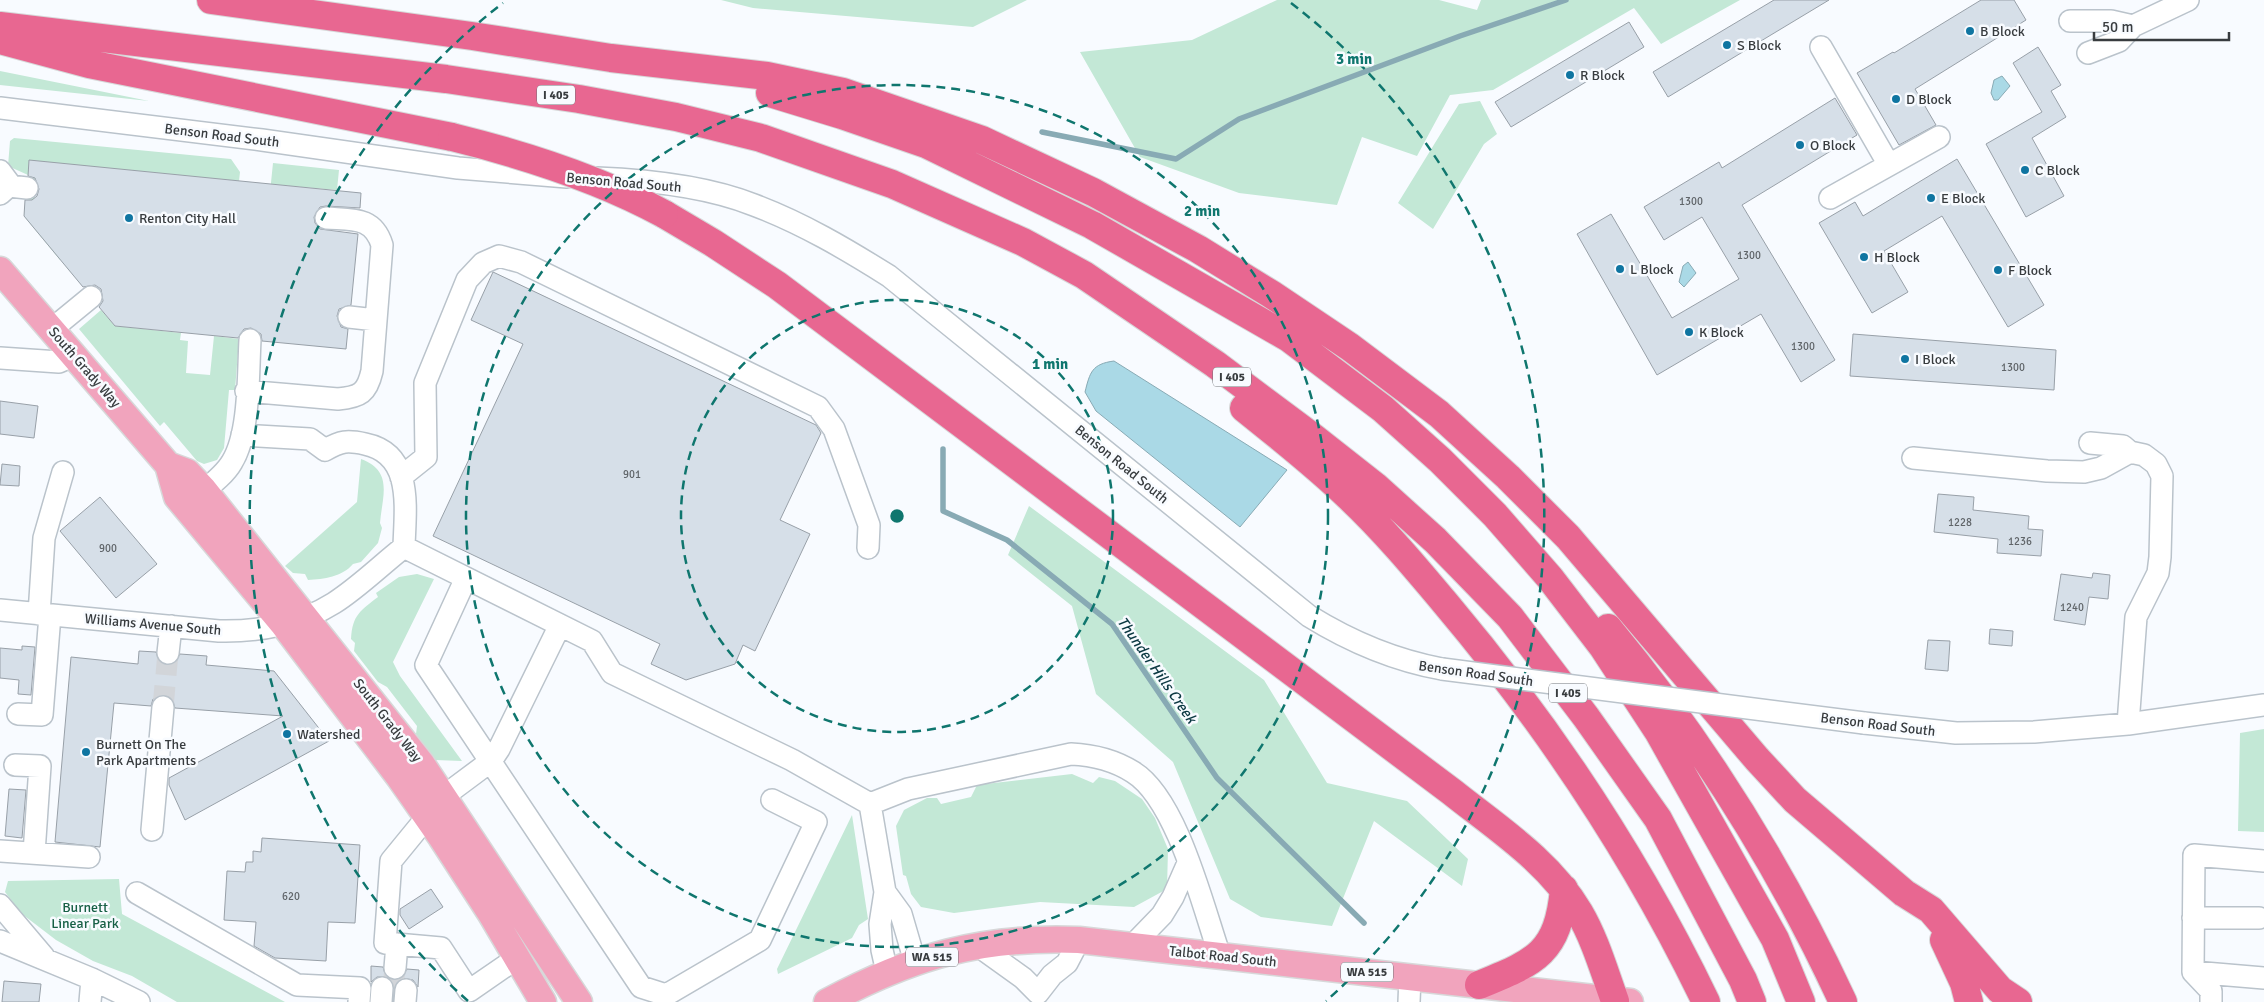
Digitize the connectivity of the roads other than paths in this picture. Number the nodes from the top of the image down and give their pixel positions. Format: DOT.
graph roads {
  1 [pos="211,0"];
  2 [pos="2188,0"];
  3 [pos="2070,21"];
  4 [pos="0,26"];
  5 [pos="2134,26"];
  6 [pos="0,40"];
  7 [pos="1821,47"];
  8 [pos="2088,53"];
  9 [pos="611,58"];
  10 [pos="0,108"];
  11 [pos="1939,137"];
  12 [pos="1889,165"];
  13 [pos="1830,198"];
  14 [pos="326,218"];
  15 [pos="0,270"];
  16 [pos="1084,275"];
  17 [pos="90,297"];
  18 [pos="349,317"];
  19 [pos="376,320"];
  20 [pos="52,329"];
  21 [pos="250,340"];
  22 [pos="75,355"];
  23 [pos="0,358"];
  24 [pos="246,391"];
  25 [pos="242,435"];
  26 [pos="2090,443"];
  27 [pos="2130,452"];
  28 [pos="1913,458"];
  29 [pos="168,465"];
  30 [pos="63,472"];
  31 [pos="401,477"];
  32 [pos="200,494"];
  33 [pos="404,547"];
  34 [pos="868,548"];
  35 [pos="466,578"];
  36 [pos="1550,578"];
  37 [pos="0,610"];
  38 [pos="45,614"];
  39 [pos="294,621"];
  40 [pos="560,625"];
  41 [pos="171,626"];
  42 [pos="168,653"];
  43 [pos="2264,705"];
  44 [pos="163,707"];
  45 [pos="18,714"];
  46 [pos="2128,724"];
  47 [pos="491,761"];
  48 [pos="15,764"];
  49 [pos="444,796"];
  50 [pos="772,800"];
  51 [pos="870,804"];
  52 [pos="427,817"];
  53 [pos="152,830"];
  54 [pos="0,851"];
  55 [pos="34,853"];
  56 [pos="88,857"];
  57 [pos="2264,861"];
  58 [pos="1188,863"];
  59 [pos="1564,889"];
  60 [pos="885,892"];
  61 [pos="137,893"];
  62 [pos="1904,893"];
  63 [pos="0,905"];
  64 [pos="2193,918"];
  65 [pos="2259,918"];
  66 [pos="1079,940"];
  67 [pos="0,942"];
  68 [pos="398,944"];
  69 [pos="977,945"];
  70 [pos="1132,946"];
  71 [pos="1220,956"];
  72 [pos="518,958"];
  73 [pos="46,959"];
  74 [pos="915,962"];
  75 [pos="887,972"];
  76 [pos="2193,972"];
  77 [pos="2264,978"];
  78 [pos="92,979"];
  79 [pos="1479,985"];
  80 [pos="394,988"];
  81 [pos="1410,990"];
  82 [pos="360,995"];
  83 [pos="473,998"];
  84 [pos="1038,998"];
  85 [pos="90,1002"];
  86 [pos="139,1002"];
  87 [pos="543,1002"];
  88 [pos="579,1002"];
  89 [pos="828,1002"];
  90 [pos="1620,1002"];
  91 [pos="1706,1002"];
  92 [pos="1752,1002"];
  93 [pos="1801,1002"];
  94 [pos="1843,1002"];
  95 [pos="1969,1002"];
  96 [pos="2018,1002"];
  97 [pos="2211,1002"];
  1 -- 9 [label="highway"];
  2 -- 5 [label="street"];
  3 -- 5 [label="street"];
  4 -- 16 [label="highway, I 405"];
  5 -- 8 [label="street"];
  6 -- 59 [label="highway, bridge"];
  7 -- 12 [label="street"];
  9 -- 36 [label="highway"];
  9 -- 62 [label="highway"];
  10 -- 46 [label="street, Benson Road South, bridge"];
  11 -- 12 [label="street"];
  12 -- 13 [label="street"];
  14 -- 19 [label="street"];
  15 -- 20 [label="main road, South Grady Way"];
  16 -- 91 [label="highway"];
  16 -- 92 [label="highway, I 405"];
  17 -- 20 [label="street"];
  18 -- 19 [label="street"];
  19 -- 24 [label="street"];
  20 -- 22 [label="main road, South Grady Way"];
  21 -- 24 [label="street"];
  22 -- 23 [label="street"];
  22 -- 29 [label="main road, South Grady Way"];
  24 -- 25 [label="street"];
  25 -- 31 [label="street"];
  25 -- 32 [label="street"];
  26 -- 27 [label="street"];
  27 -- 28 [label="street"];
  27 -- 46 [label="street"];
  29 -- 32 [label="main road, South Grady Way"];
  29 -- 39 [label="main road, South Grady Way"];
  30 -- 38 [label="street"];
  31 -- 33 [label="street"];
  31 -- 34 [label="street"];
  32 -- 39 [label="main road, South Grady Way"];
  33 -- 35 [label="street"];
  33 -- 39 [label="street, Williams Avenue South"];
  35 -- 40 [label="street"];
  35 -- 47 [label="street"];
  36 -- 93 [label="highway"];
  36 -- 94 [label="highway"];
  37 -- 38 [label="street, Williams Avenue South"];
  38 -- 41 [label="street, Williams Avenue South"];
  38 -- 45 [label="street"];
  39 -- 41 [label="street, Williams Avenue South"];
  39 -- 49 [label="main road, South Grady Way"];
  39 -- 52 [label="main road, South Grady Way"];
  40 -- 47 [label="street"];
  40 -- 51 [label="street"];
  41 -- 42 [label="street"];
  43 -- 46 [label="street, Benson Road South"];
  44 -- 53 [label="street"];
  47 -- 49 [label="street"];
  47 -- 50 [label="street"];
  48 -- 55 [label="street"];
  49 -- 88 [label="main road, South Grady Way"];
  51 -- 58 [label="street"];
  51 -- 60 [label="street"];
  52 -- 68 [label="street"];
  52 -- 72 [label="main road, South Grady Way"];
  54 -- 55 [label="street"];
  55 -- 56 [label="street"];
  57 -- 64 [label="street"];
  58 -- 70 [label="street"];
  58 -- 71 [label="street"];
  59 -- 79 [label="highway"];
  59 -- 90 [label="highway"];
  60 -- 74 [label="street"];
  60 -- 75 [label="street"];
  61 -- 82 [label="street"];
  62 -- 95 [label="highway"];
  62 -- 96 [label="highway"];
  63 -- 73 [label="street"];
  64 -- 65 [label="street"];
  64 -- 76 [label="street"];
  66 -- 69 [label="main road, Talbot Road South / WA 515"];
  66 -- 70 [label="main road, Talbot Road South / WA 515"];
  66 -- 84 [label="street"];
  67 -- 73 [label="street"];
  68 -- 80 [label="street"];
  68 -- 83 [label="street"];
  69 -- 74 [label="main road, Talbot Road South / WA 515"];
  69 -- 84 [label="street"];
  70 -- 71 [label="main road, Talbot Road South / WA 515"];
  71 -- 81 [label="main road, Talbot Road South / WA 515"];
  72 -- 83 [label="street"];
  72 -- 87 [label="main road, South Grady Way"];
  73 -- 78 [label="street"];
  74 -- 75 [label="main road, Talbot Road South / WA 515"];
  75 -- 89 [label="main road, Talbot Road South / WA 515"];
  76 -- 77 [label="street"];
  76 -- 97 [label="street"];
  78 -- 85 [label="street"];
  78 -- 86 [label="street"];
  79 -- 81 [label="main road, Talbot Road South / WA 515"];
  79 -- 90 [label="main road, Talbot Road South / WA 515"];
}
